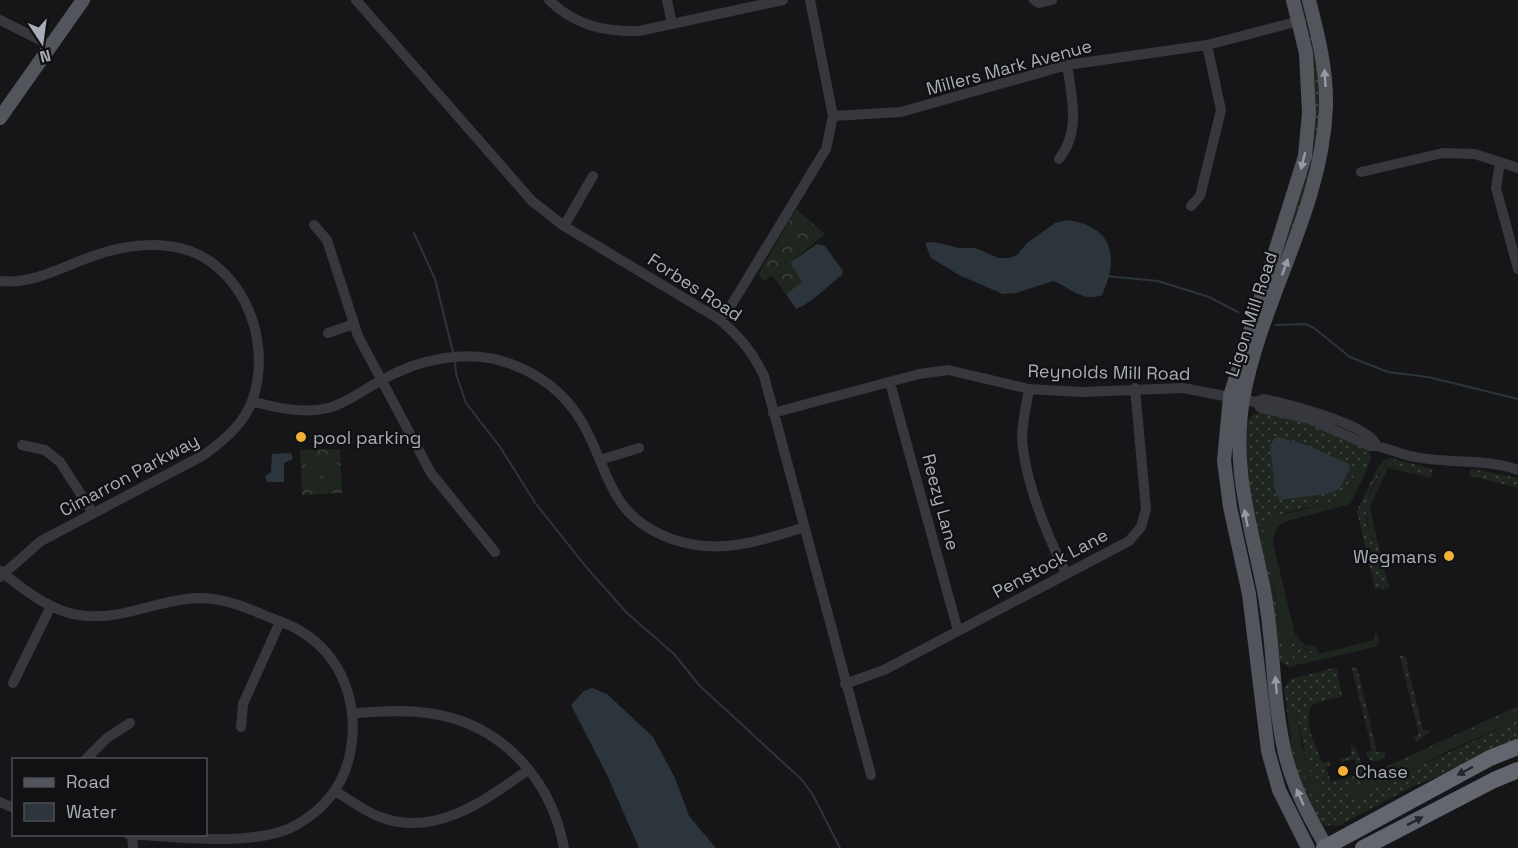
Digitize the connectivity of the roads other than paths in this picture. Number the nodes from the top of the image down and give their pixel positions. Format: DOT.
graph roads {
  1 [pos="83,0"];
  2 [pos="356,0"];
  3 [pos="549,0"];
  4 [pos="667,0"];
  5 [pos="783,0"];
  6 [pos="810,0"];
  7 [pos="1034,0"];
  8 [pos="1052,0"];
  9 [pos="1293,0"];
  10 [pos="1309,0"];
  11 [pos="0,20"];
  12 [pos="1299,21"];
  13 [pos="672,24"];
  14 [pos="1207,45"];
  15 [pos="52,46"];
  16 [pos="1067,65"];
  17 [pos="833,116"];
  18 [pos="0,118"];
  19 [pos="1059,159"];
  20 [pos="1500,163"];
  21 [pos="1518,168"];
  22 [pos="1361,172"];
  23 [pos="593,176"];
  24 [pos="1191,206"];
  25 [pos="314,225"];
  26 [pos="564,226"];
  27 [pos="1518,269"];
  28 [pos="0,281"];
  29 [pos="719,319"];
  30 [pos="354,324"];
  31 [pos="328,333"];
  32 [pos="381,380"];
  33 [pos="890,383"];
  34 [pos="1135,388"];
  35 [pos="1029,389"];
  36 [pos="1241,399"];
  37 [pos="252,401"];
  38 [pos="773,413"];
  39 [pos="22,444"];
  40 [pos="639,448"];
  41 [pos="600,460"];
  42 [pos="1518,470"];
  43 [pos="93,513"];
  44 [pos="802,528"];
  45 [pos="495,552"];
  46 [pos="1066,573"];
  47 [pos="1,574"];
  48 [pos="51,606"];
  49 [pos="280,622"];
  50 [pos="958,631"];
  51 [pos="13,683"];
  52 [pos="845,684"];
  53 [pos="354,713"];
  54 [pos="130,723"];
  55 [pos="241,727"];
  56 [pos="1518,747"];
  57 [pos="86,758"];
  58 [pos="528,770"];
  59 [pos="1518,770"];
  60 [pos="871,775"];
  61 [pos="335,791"];
  62 [pos="164,836"];
  63 [pos="564,848"];
  64 [pos="1308,848"];
  65 [pos="1326,848"];
  66 [pos="1363,848"];
  1 -- 15 [label="main road"];
  2 -- 26 [label="street, Forbes Road"];
  3 -- 13 [label="street"];
  4 -- 13 [label="street"];
  5 -- 13 [label="street"];
  6 -- 17 [label="street"];
  7 -- 8 [label="street"];
  9 -- 12 [label="main road, Ligon Mill Road"];
  36 -- 10 [label="main road, Ligon Mill Road, one-way"];
  11 -- 15 [label="street"];
  12 -- 14 [label="street, Millers Mark Avenue"];
  12 -- 36 [label="main road, Ligon Mill Road, one-way"];
  14 -- 16 [label="street, Millers Mark Avenue"];
  14 -- 24 [label="street"];
  15 -- 18 [label="main road"];
  16 -- 17 [label="street, Millers Mark Avenue"];
  16 -- 19 [label="street"];
  17 -- 29 [label="street"];
  20 -- 21 [label="street"];
  20 -- 22 [label="street"];
  20 -- 27 [label="street"];
  23 -- 26 [label="street"];
  25 -- 30 [label="street"];
  26 -- 29 [label="street, Forbes Road"];
  28 -- 37 [label="street, Cimarron Parkway"];
  29 -- 38 [label="street, Forbes Road"];
  30 -- 31 [label="street"];
  30 -- 32 [label="street"];
  32 -- 37 [label="street"];
  32 -- 41 [label="street"];
  32 -- 45 [label="street"];
  33 -- 35 [label="street, Reynolds Mill Road"];
  33 -- 38 [label="street, Reynolds Mill Road"];
  33 -- 50 [label="street, Reezy Lane"];
  34 -- 35 [label="street, Reynolds Mill Road"];
  34 -- 36 [label="street, Reynolds Mill Road"];
  34 -- 46 [label="street, Penstock Lane"];
  35 -- 46 [label="street"];
  36 -- 42 [label="street, Reynolds Mill Road"];
  36 -- 64 [label="main road, Ligon Mill Road"];
  65 -- 36 [label="main road, Ligon Mill Road, one-way"];
  37 -- 43 [label="street, Cimarron Parkway"];
  38 -- 44 [label="street, Forbes Road"];
  39 -- 43 [label="street"];
  40 -- 41 [label="street"];
  41 -- 44 [label="street"];
  43 -- 47 [label="street, Cimarron Parkway"];
  44 -- 52 [label="street, Forbes Road"];
  46 -- 50 [label="street, Penstock Lane"];
  47 -- 48 [label="street"];
  48 -- 49 [label="street"];
  48 -- 51 [label="street"];
  49 -- 53 [label="street"];
  49 -- 55 [label="street"];
  50 -- 52 [label="street, Penstock Lane"];
  52 -- 60 [label="street, Forbes Road"];
  53 -- 58 [label="street"];
  53 -- 61 [label="street"];
  54 -- 57 [label="street"];
  56 -- 65 [label="highway, one-way"];
  58 -- 61 [label="street"];
  58 -- 63 [label="street"];
  66 -- 59 [label="highway, one-way"];
  61 -- 62 [label="street"];
}
